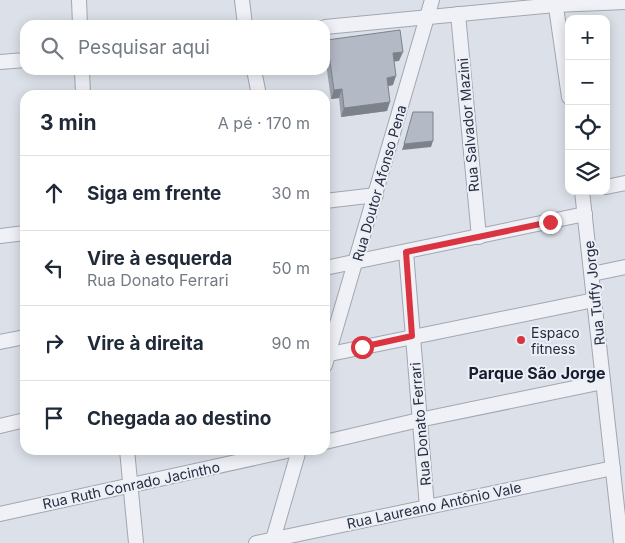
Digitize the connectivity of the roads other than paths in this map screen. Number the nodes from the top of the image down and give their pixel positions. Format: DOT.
graph roads {
  1 [pos="79,0"];
  2 [pos="242,0"];
  3 [pos="432,0"];
  4 [pos="555,2"];
  5 [pos="625,2"];
  6 [pos="458,14"];
  7 [pos="427,17"];
  8 [pos="80,20"];
  9 [pos="244,20"];
  10 [pos="330,27"];
  11 [pos="20,60"];
  12 [pos="0,62"];
  13 [pos="565,70"];
  14 [pos="82,75"];
  15 [pos="255,75"];
  16 [pos="83,90"];
  17 [pos="258,90"];
  18 [pos="625,183"];
  19 [pos="610,186"];
  20 [pos="376,195"];
  21 [pos="584,195"];
  22 [pos="330,200"];
  23 [pos="585,214"];
  24 [pos="20,234"];
  25 [pos="0,236"];
  26 [pos="479,237"];
  27 [pos="406,252"];
  28 [pos="356,262"];
  29 [pos="330,267"];
  30 [pos="625,267"];
  31 [pos="592,274"];
  32 [pos="594,300"];
  33 [pos="412,336"];
  34 [pos="20,337"];
  35 [pos="0,342"];
  36 [pos="330,345"];
  37 [pos="330,357"];
  38 [pos="603,382"];
  39 [pos="420,420"];
  40 [pos="20,421"];
  41 [pos="0,426"];
  42 [pos="330,441"];
  43 [pos="127,455"];
  44 [pos="269,455"];
  45 [pos="298,455"];
  46 [pos="613,468"];
  47 [pos="130,486"];
  48 [pos="427,507"];
  49 [pos="0,514"];
  50 [pos="272,541"];
  51 [pos="136,543"];
  52 [pos="256,543"];
  53 [pos="621,543"];
  1 -- 8 [label="street"];
  2 -- 9 [label="street"];
  3 -- 7 [label="street, Rua Doutor Afonso Pena"];
  4 -- 5 [label="street"];
  4 -- 6 [label="street"];
  4 -- 13 [label="street"];
  6 -- 7 [label="street"];
  6 -- 26 [label="street, Rua Salvador Mazini"];
  7 -- 10 [label="street"];
  7 -- 20 [label="street, Rua Doutor Afonso Pena"];
  11 -- 12 [label="street"];
  14 -- 16 [label="street"];
  15 -- 17 [label="street"];
  18 -- 19 [label="street"];
  20 -- 22 [label="street"];
  20 -- 28 [label="street, Rua Doutor Afonso Pena"];
  21 -- 23 [label="street, Rua Tuffy Jorge"];
  23 -- 26 [label="street"];
  23 -- 31 [label="street, Rua Tuffy Jorge"];
  24 -- 25 [label="street"];
  26 -- 27 [label="street"];
  27 -- 28 [label="street"];
  27 -- 33 [label="street, Rua Donato Ferrari"];
  28 -- 29 [label="street"];
  28 -- 36 [label="street, Rua Doutor Afonso Pena"];
  30 -- 31 [label="street"];
  31 -- 32 [label="street, Rua Tuffy Jorge"];
  32 -- 33 [label="street"];
  32 -- 38 [label="street, Rua Tuffy Jorge"];
  33 -- 37 [label="street"];
  33 -- 39 [label="street, Rua Donato Ferrari"];
  34 -- 35 [label="street"];
  38 -- 39 [label="street"];
  38 -- 46 [label="street, Rua Tuffy Jorge"];
  39 -- 42 [label="street"];
  39 -- 48 [label="street, Rua Donato Ferrari"];
  40 -- 41 [label="street"];
  43 -- 47 [label="street"];
  44 -- 47 [label="street, Rua Ruth Conrado Jacintho"];
  45 -- 50 [label="street"];
  46 -- 48 [label="street, Rua Laureano Antônio Vale"];
  46 -- 53 [label="street, Rua Tuffy Jorge"];
  47 -- 49 [label="street, Rua Ruth Conrado Jacintho"];
  47 -- 51 [label="street"];
  48 -- 50 [label="street, Rua Laureano Antônio Vale"];
  50 -- 52 [label="street, Rua Laureano Antônio Vale"];
}
